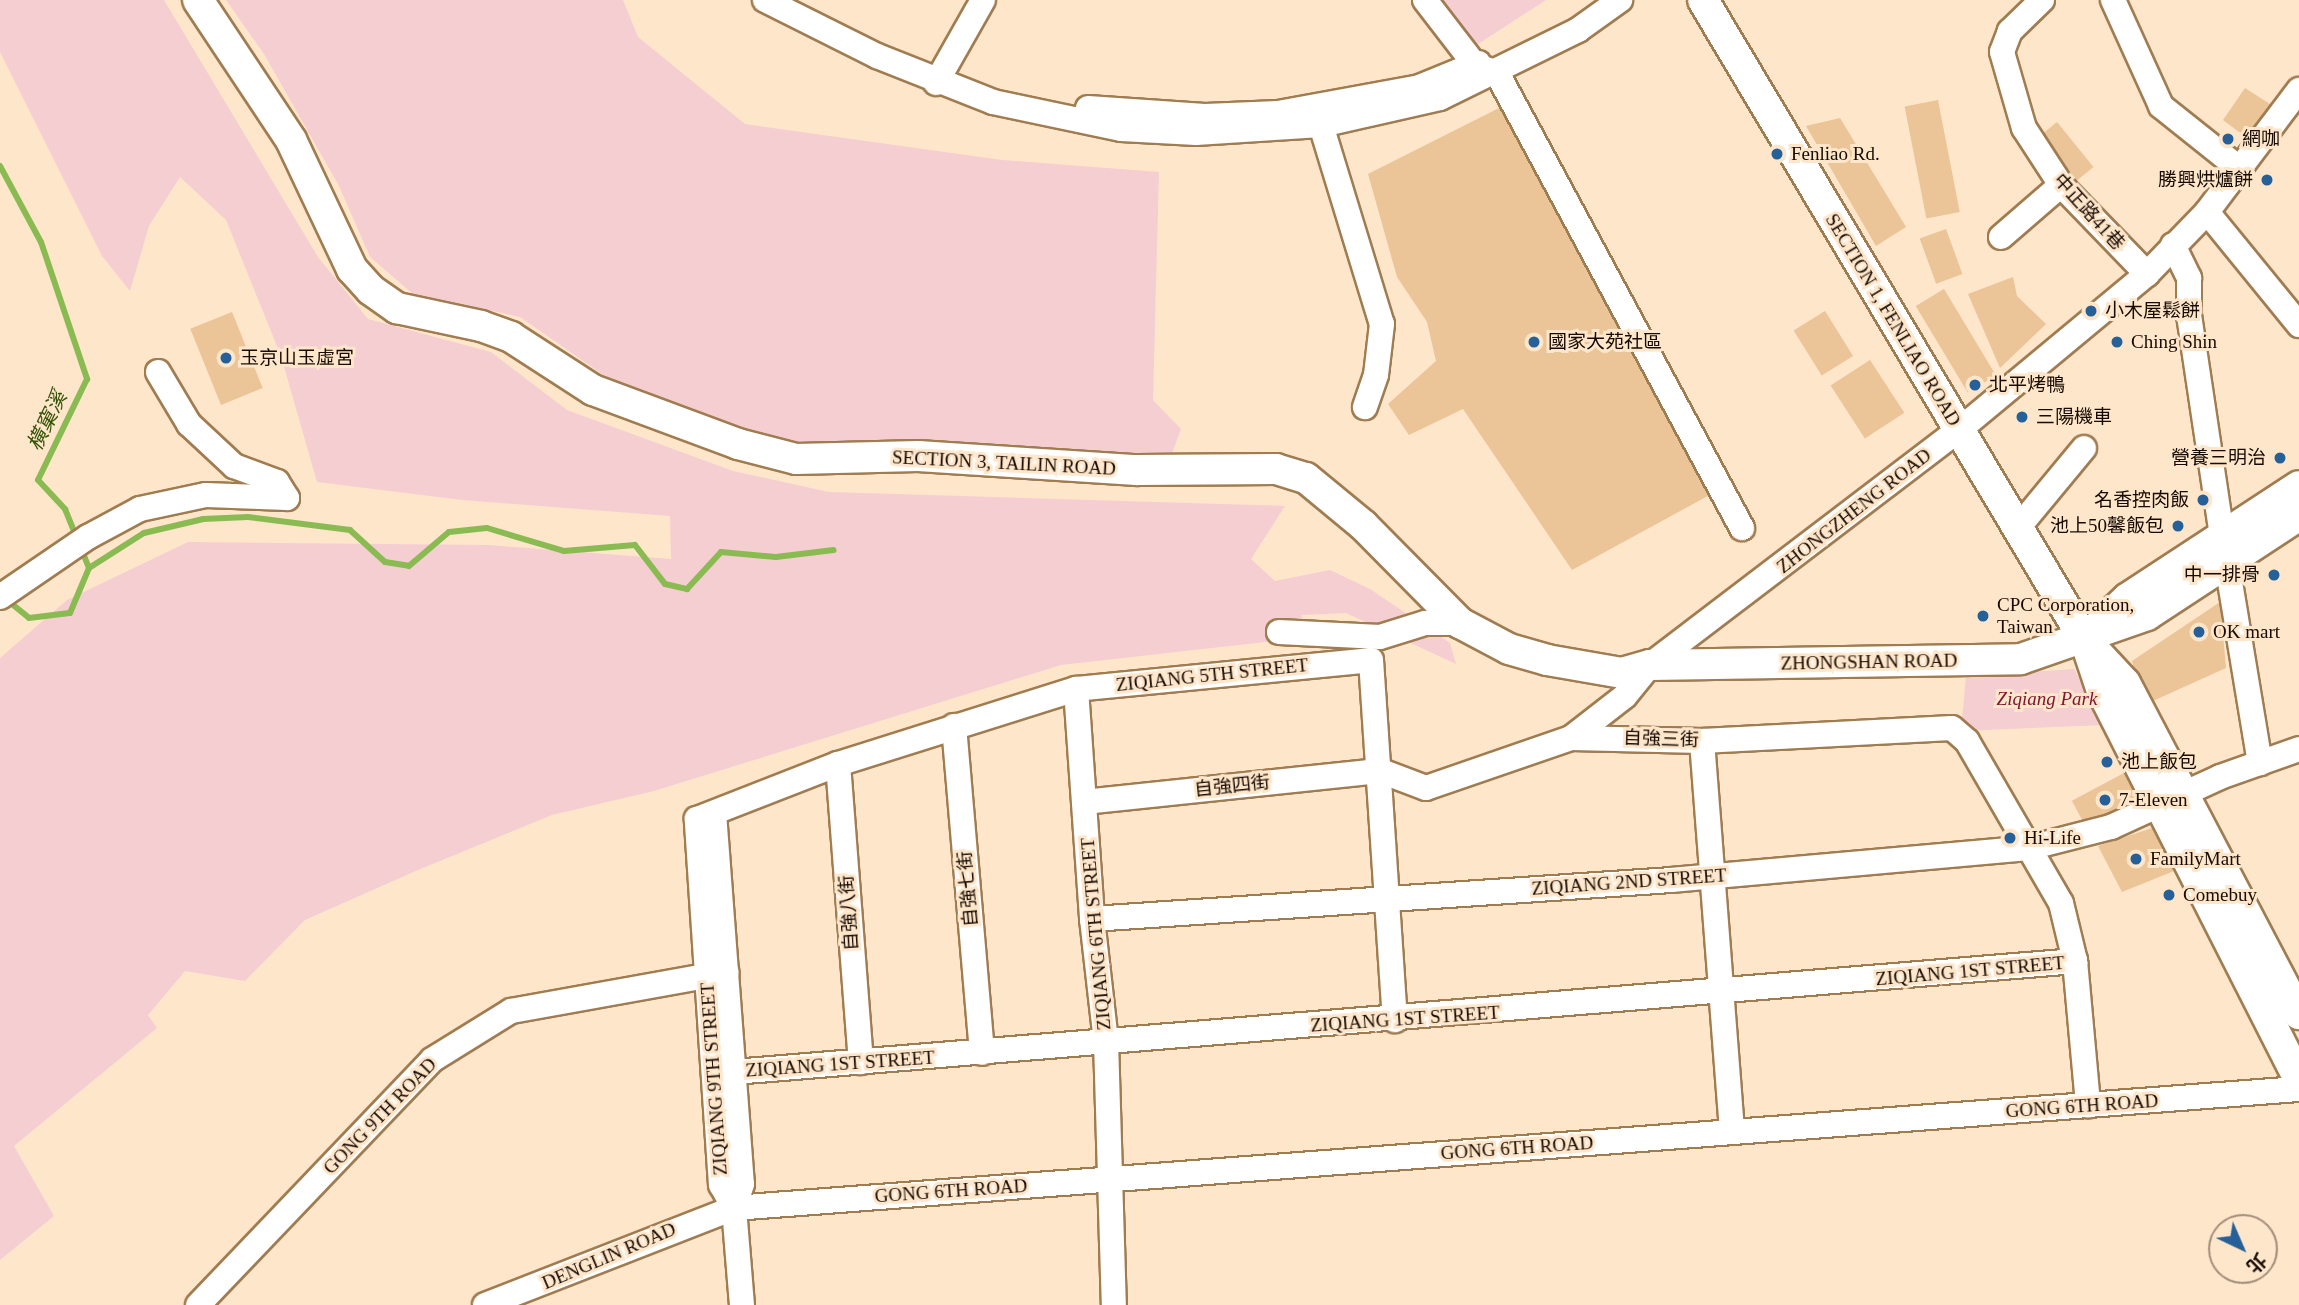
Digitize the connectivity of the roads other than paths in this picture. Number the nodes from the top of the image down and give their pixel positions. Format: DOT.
graph roads {
  1 [pos="198,0"];
  2 [pos="800,0"];
  3 [pos="983,0"];
  4 [pos="1424,0"];
  5 [pos="1596,0"];
  6 [pos="1620,0"];
  7 [pos="1703,0"];
  8 [pos="2042,0"];
  9 [pos="2113,0"];
  10 [pos="772,2"];
  11 [pos="1486,69"];
  12 [pos="940,76"];
  13 [pos="2299,90"];
  14 [pos="1321,125"];
  15 [pos="2240,169"];
  16 [pos="2061,185"];
  17 [pos="2207,212"];
  18 [pos="2001,237"];
  19 [pos="2173,245"];
  20 [pos="2147,274"];
  21 [pos="2299,325"];
  22 [pos="158,372"];
  23 [pos="1365,407"];
  24 [pos="1959,430"];
  25 [pos="2084,448"];
  26 [pos="2299,486"];
  27 [pos="2299,515"];
  28 [pos="1742,528"];
  29 [pos="2017,529"];
  30 [pos="2225,549"];
  31 [pos="8,592"];
  32 [pos="1460,624"];
  33 [pos="1279,632"];
  34 [pos="2084,639"];
  35 [pos="1650,666"];
  36 [pos="1076,690"];
  37 [pos="954,726"];
  38 [pos="1571,738"];
  39 [pos="1702,741"];
  40 [pos="2299,749"];
  41 [pos="2260,763"];
  42 [pos="838,764"];
  43 [pos="1381,771"];
  44 [pos="2171,801"];
  45 [pos="1084,802"];
  46 [pos="714,813"];
  47 [pos="2029,848"];
  48 [pos="1713,876"];
  49 [pos="1388,899"];
  50 [pos="1091,919"];
  51 [pos="2075,961"];
  52 [pos="717,974"];
  53 [pos="1721,993"];
  54 [pos="2299,1014"];
  55 [pos="1395,1020"];
  56 [pos="1106,1041"];
  57 [pos="982,1053"];
  58 [pos="861,1062"];
  59 [pos="734,1072"];
  60 [pos="2299,1080"];
  61 [pos="2299,1089"];
  62 [pos="2088,1105"];
  63 [pos="1732,1132"];
  64 [pos="1109,1179"];
  65 [pos="734,1208"];
  66 [pos="198,1305"];
  67 [pos="485,1305"];
  68 [pos="742,1305"];
  69 [pos="1114,1305"];
  1 -- 32 [label="main road, SECTION 3, TAILIN ROAD"];
  2 -- 12 [label="street"];
  3 -- 12 [label="street"];
  4 -- 11 [label="street"];
  5 -- 11 [label="street"];
  6 -- 11 [label="street"];
  7 -- 24 [label="main road, SECTION 1, FENLIAO ROAD"];
  8 -- 16 [label="street, 中正路41巷"];
  9 -- 15 [label="street"];
  10 -- 12 [label="street"];
  11 -- 12 [label="street"];
  11 -- 14 [label="street"];
  11 -- 28 [label="street"];
  12 -- 14 [label="street"];
  13 -- 15 [label="street, ZHONGZHENG ROAD"];
  14 -- 23 [label="street"];
  15 -- 17 [label="street, ZHONGZHENG ROAD"];
  16 -- 18 [label="street"];
  16 -- 20 [label="street, 中正路41巷"];
  17 -- 19 [label="street, ZHONGZHENG ROAD"];
  17 -- 21 [label="street"];
  19 -- 20 [label="street, ZHONGZHENG ROAD"];
  19 -- 30 [label="street"];
  20 -- 24 [label="street, ZHONGZHENG ROAD"];
  22 -- 31 [label="street"];
  24 -- 29 [label="main road, SECTION 1, FENLIAO ROAD"];
  24 -- 35 [label="street, ZHONGZHENG ROAD"];
  25 -- 29 [label="street"];
  26 -- 30 [label="main road, ZHONGSHAN ROAD"];
  27 -- 30 [label="main road, ZHONGSHAN ROAD"];
  29 -- 34 [label="main road, SECTION 1, FENLIAO ROAD"];
  30 -- 34 [label="main road, ZHONGSHAN ROAD"];
  30 -- 41 [label="street"];
  32 -- 33 [label="street"];
  32 -- 35 [label="main road, SECTION 3, TAILIN ROAD"];
  34 -- 35 [label="main road, ZHONGSHAN ROAD"];
  34 -- 44 [label="main road, SECTION 1, FENLIAO ROAD"];
  35 -- 38 [label="street, ZHONGZHENG ROAD"];
  36 -- 37 [label="street, ZIQIANG 5TH STREET"];
  36 -- 43 [label="street, ZIQIANG 5TH STREET"];
  36 -- 45 [label="street, ZIQIANG 6TH STREET"];
  37 -- 42 [label="street, ZIQIANG 5TH STREET"];
  37 -- 57 [label="street, 自強七街"];
  38 -- 39 [label="street, 自強三街"];
  38 -- 43 [label="street, 自強三街"];
  39 -- 47 [label="street, 自強三街"];
  39 -- 48 [label="street"];
  40 -- 41 [label="street, ZIQIANG 2ND STREET"];
  41 -- 44 [label="street, ZIQIANG 2ND STREET"];
  42 -- 46 [label="street, ZIQIANG 5TH STREET"];
  42 -- 58 [label="street, 自強八街"];
  43 -- 45 [label="street, 自強四街"];
  43 -- 49 [label="street, ZIQIANG 5TH STREET"];
  44 -- 47 [label="street, ZIQIANG 2ND STREET"];
  44 -- 54 [label="main road, SECTION 1, FENLIAO ROAD"];
  44 -- 60 [label="main road, SECTION 1, FENLIAO ROAD"];
  45 -- 50 [label="street, ZIQIANG 6TH STREET"];
  46 -- 52 [label="street, ZIQIANG 9TH STREET"];
  47 -- 48 [label="street, ZIQIANG 2ND STREET"];
  47 -- 51 [label="street"];
  48 -- 49 [label="street, ZIQIANG 2ND STREET"];
  48 -- 53 [label="street"];
  49 -- 50 [label="street, ZIQIANG 2ND STREET"];
  49 -- 55 [label="street, ZIQIANG 5TH STREET"];
  50 -- 56 [label="street, ZIQIANG 6TH STREET"];
  51 -- 53 [label="street, ZIQIANG 1ST STREET"];
  51 -- 62 [label="street"];
  52 -- 59 [label="street, ZIQIANG 9TH STREET"];
  52 -- 65 [label="street, ZIQIANG 9TH STREET"];
  52 -- 66 [label="street, GONG 9TH ROAD"];
  53 -- 55 [label="street, ZIQIANG 1ST STREET"];
  53 -- 63 [label="street"];
  55 -- 56 [label="street, ZIQIANG 1ST STREET"];
  56 -- 57 [label="street, ZIQIANG 1ST STREET"];
  56 -- 64 [label="street, ZIQIANG 6TH STREET"];
  57 -- 58 [label="street, ZIQIANG 1ST STREET"];
  58 -- 59 [label="street, ZIQIANG 1ST STREET"];
  59 -- 65 [label="street, ZIQIANG 9TH STREET"];
  61 -- 62 [label="street, GONG 6TH ROAD"];
  62 -- 63 [label="street, GONG 6TH ROAD"];
  63 -- 64 [label="street, GONG 6TH ROAD"];
  64 -- 65 [label="street, GONG 6TH ROAD"];
  64 -- 69 [label="street, ZIQIANG 6TH STREET"];
  65 -- 67 [label="street, DENGLIN ROAD"];
  65 -- 68 [label="street"];
}
